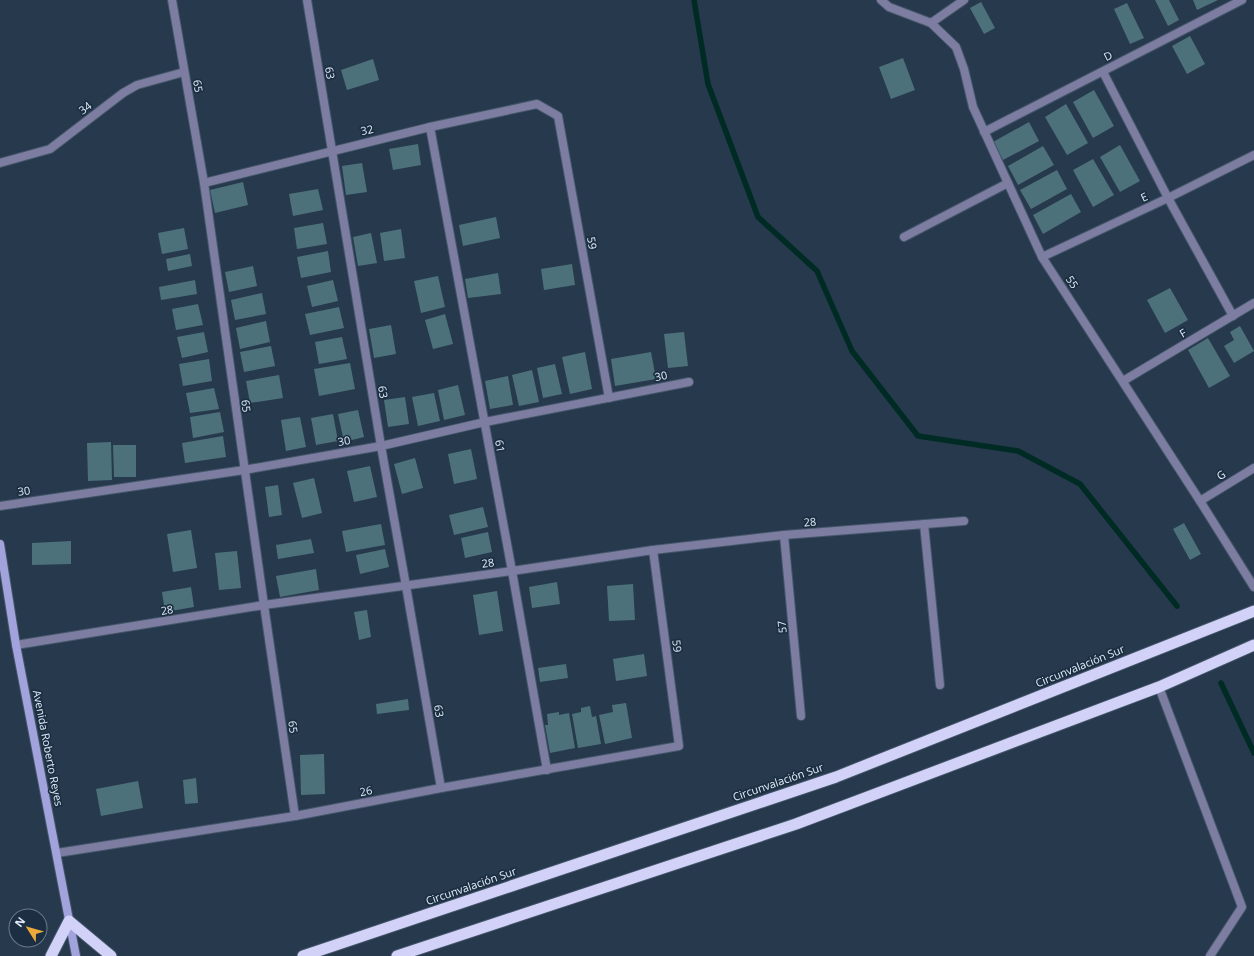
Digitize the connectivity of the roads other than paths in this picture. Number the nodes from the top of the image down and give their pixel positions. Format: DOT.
graph roads {
  1 [pos="172,0"];
  2 [pos="307,0"];
  3 [pos="881,0"];
  4 [pos="964,0"];
  5 [pos="1242,0"];
  6 [pos="931,23"];
  7 [pos="184,72"];
  8 [pos="1103,72"];
  9 [pos="537,104"];
  10 [pos="430,127"];
  11 [pos="984,132"];
  12 [pos="331,150"];
  13 [pos="1254,155"];
  14 [pos="0,163"];
  15 [pos="204,183"];
  16 [pos="1008,183"];
  17 [pos="1168,198"];
  18 [pos="904,237"];
  19 [pos="1042,257"];
  20 [pos="1254,303"];
  21 [pos="1233,316"];
  22 [pos="1122,381"];
  23 [pos="689,382"];
  24 [pos="609,398"];
  25 [pos="485,422"];
  26 [pos="380,446"];
  27 [pos="1254,468"];
  28 [pos="244,470"];
  29 [pos="1200,502"];
  30 [pos="0,506"];
  31 [pos="964,521"];
  32 [pos="924,524"];
  33 [pos="784,535"];
  34 [pos="0,544"];
  35 [pos="653,550"];
  36 [pos="512,571"];
  37 [pos="406,586"];
  38 [pos="1254,587"];
  39 [pos="264,605"];
  40 [pos="1254,611"];
  41 [pos="16,645"];
  42 [pos="1254,645"];
  43 [pos="940,685"];
  44 [pos="1159,687"];
  45 [pos="801,716"];
  46 [pos="678,746"];
  47 [pos="547,770"];
  48 [pos="441,788"];
  49 [pos="295,816"];
  50 [pos="57,852"];
  51 [pos="69,921"];
  52 [pos="51,956"];
  53 [pos="76,956"];
  54 [pos="111,956"];
  55 [pos="303,956"];
  56 [pos="397,956"];
  57 [pos="1210,956"];
  1 -- 7 [label="street, 65"];
  2 -- 12 [label="street, 63"];
  3 -- 6 [label="street, 55"];
  4 -- 6 [label="street"];
  5 -- 8 [label="street, D"];
  6 -- 11 [label="street, 55"];
  7 -- 14 [label="street, 34"];
  7 -- 15 [label="street, 65"];
  8 -- 11 [label="street, D"];
  8 -- 17 [label="street"];
  9 -- 10 [label="street, 32"];
  9 -- 24 [label="street, 59"];
  10 -- 12 [label="street, 32"];
  10 -- 25 [label="street, 61"];
  11 -- 16 [label="street, 55"];
  12 -- 15 [label="street, 32"];
  12 -- 26 [label="street, 63"];
  13 -- 17 [label="street, E"];
  15 -- 28 [label="street, 65"];
  16 -- 18 [label="street"];
  16 -- 19 [label="street, 55"];
  17 -- 19 [label="street, E"];
  17 -- 21 [label="street"];
  19 -- 22 [label="street, 55"];
  20 -- 21 [label="street, F"];
  21 -- 22 [label="street, F"];
  22 -- 29 [label="street, 55"];
  23 -- 24 [label="street, 30"];
  24 -- 25 [label="street, 30"];
  25 -- 26 [label="street, 30"];
  25 -- 36 [label="street, 61"];
  26 -- 28 [label="street, 30"];
  26 -- 37 [label="street, 63"];
  27 -- 29 [label="street, G"];
  28 -- 30 [label="street, 30"];
  28 -- 39 [label="street, 65"];
  29 -- 38 [label="street, 55"];
  31 -- 32 [label="street, 28"];
  32 -- 33 [label="street, 28"];
  32 -- 43 [label="street"];
  33 -- 35 [label="street, 28"];
  33 -- 45 [label="street, 57"];
  34 -- 41 [label="main road, Avenida Roberto Reyes"];
  35 -- 36 [label="street, 28"];
  35 -- 46 [label="street, 59"];
  36 -- 37 [label="street, 28"];
  36 -- 47 [label="street, 61"];
  37 -- 39 [label="street, 28"];
  37 -- 48 [label="street, 63"];
  39 -- 41 [label="street, 28"];
  39 -- 49 [label="street, 65"];
  40 -- 55 [label="highway, Circunvalación Sur"];
  41 -- 50 [label="main road, Avenida Roberto Reyes"];
  42 -- 44 [label="highway"];
  44 -- 56 [label="highway"];
  44 -- 57 [label="street"];
  46 -- 47 [label="street, 26"];
  47 -- 48 [label="street, 26"];
  48 -- 49 [label="street, 26"];
  49 -- 50 [label="street, 26"];
  50 -- 51 [label="main road, Avenida Roberto Reyes"];
  51 -- 52 [label="highway"];
  51 -- 53 [label="main road, Avenida Roberto Reyes"];
  51 -- 54 [label="highway"];
}
